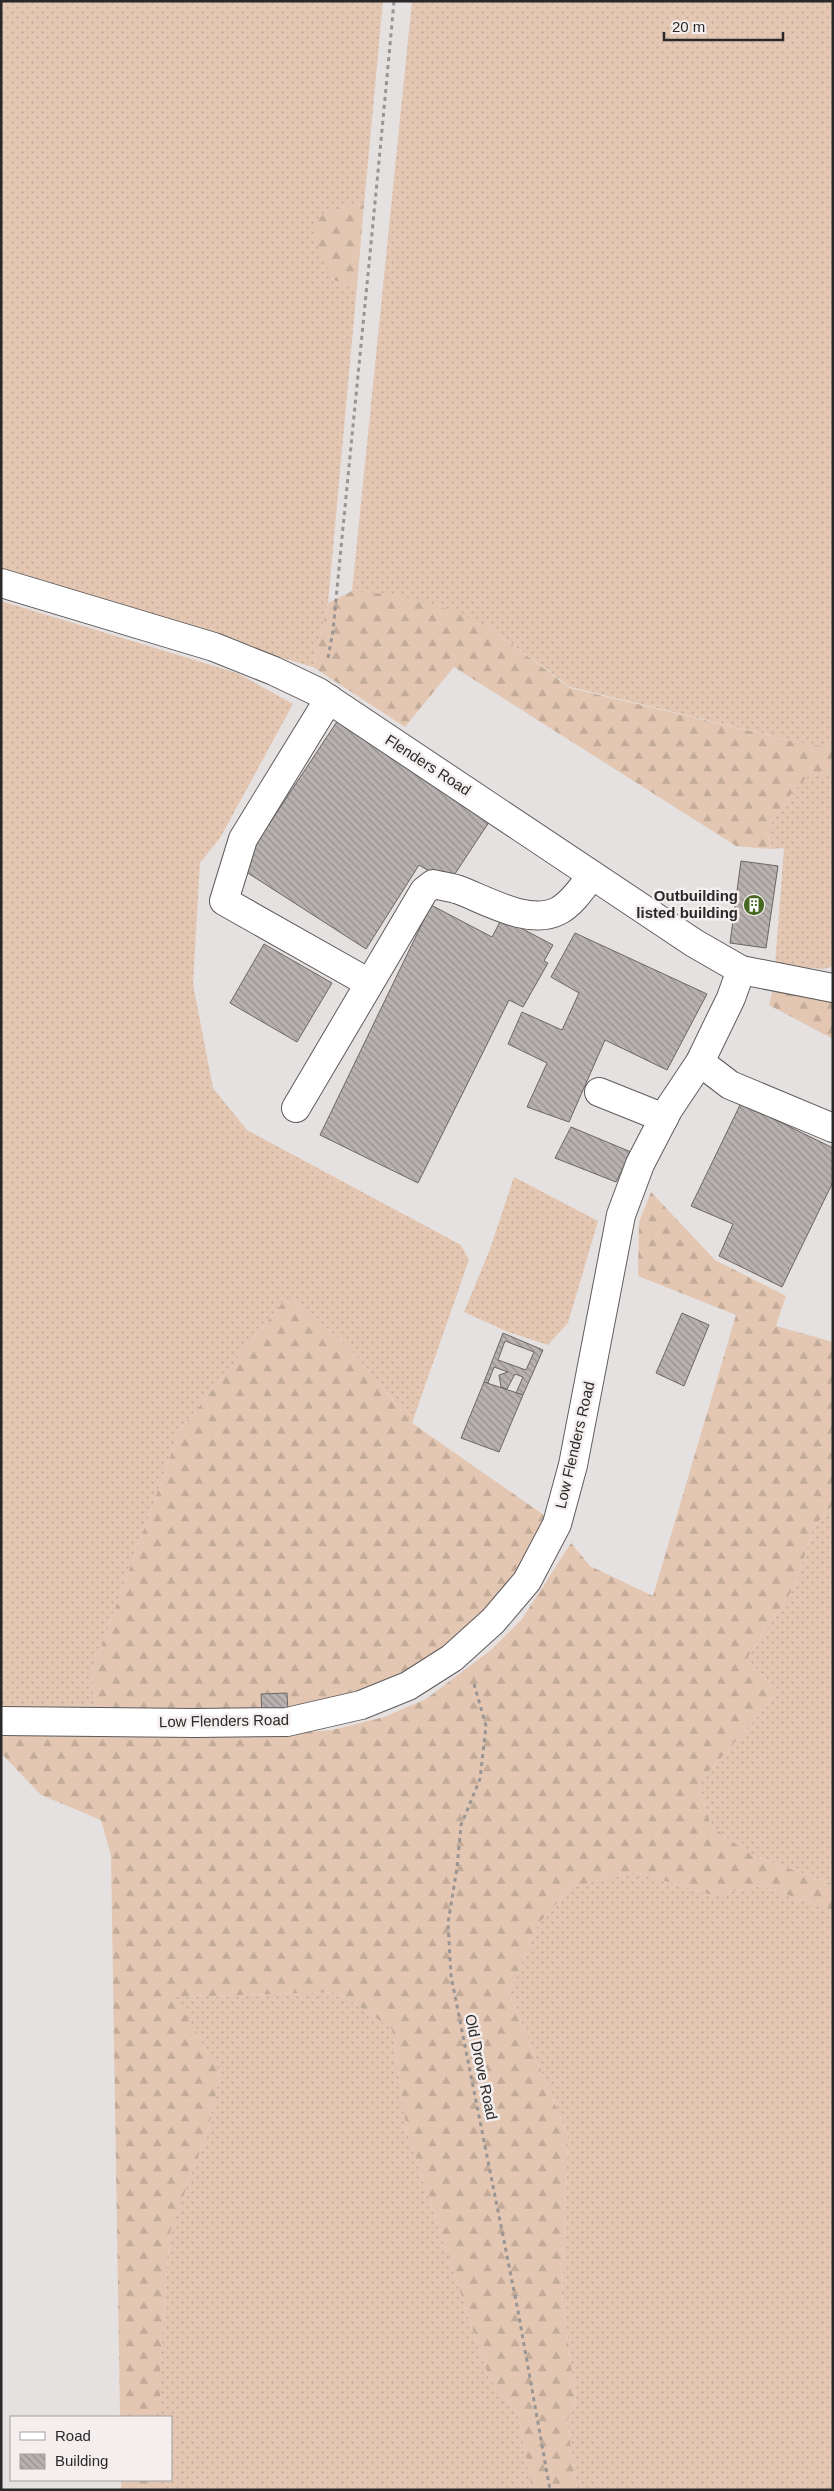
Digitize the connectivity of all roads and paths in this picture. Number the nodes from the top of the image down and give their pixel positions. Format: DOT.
graph roads {
  1 [pos="394,1"];
  2 [pos="1,582"];
  3 [pos="324,696"];
  4 [pos="592,875"];
  5 [pos="741,970"];
  6 [pos="370,983"];
  7 [pos="833,988"];
  8 [pos="700,1062"];
  9 [pos="599,1092"];
  10 [pos="296,1108"];
  11 [pos="664,1118"];
  12 [pos="833,1128"];
  13 [pos="452,1658"];
  14 [pos="1,1720"];
  15 [pos="550,2490"];
  1 -- 3 [label="path"];
  2 -- 3 [label="street, Flenders Road"];
  3 -- 4 [label="street, Flenders Road"];
  3 -- 6 [label="street"];
  4 -- 5 [label="street, Flenders Road"];
  4 -- 6 [label="street"];
  5 -- 7 [label="street, Flenders Road"];
  5 -- 8 [label="street, Low Flenders Road"];
  6 -- 10 [label="street"];
  8 -- 11 [label="street, Low Flenders Road"];
  8 -- 12 [label="street"];
  9 -- 11 [label="street"];
  11 -- 13 [label="street, Low Flenders Road"];
  13 -- 14 [label="street, Low Flenders Road"];
  13 -- 15 [label="path, Old Drove Road"];
}
